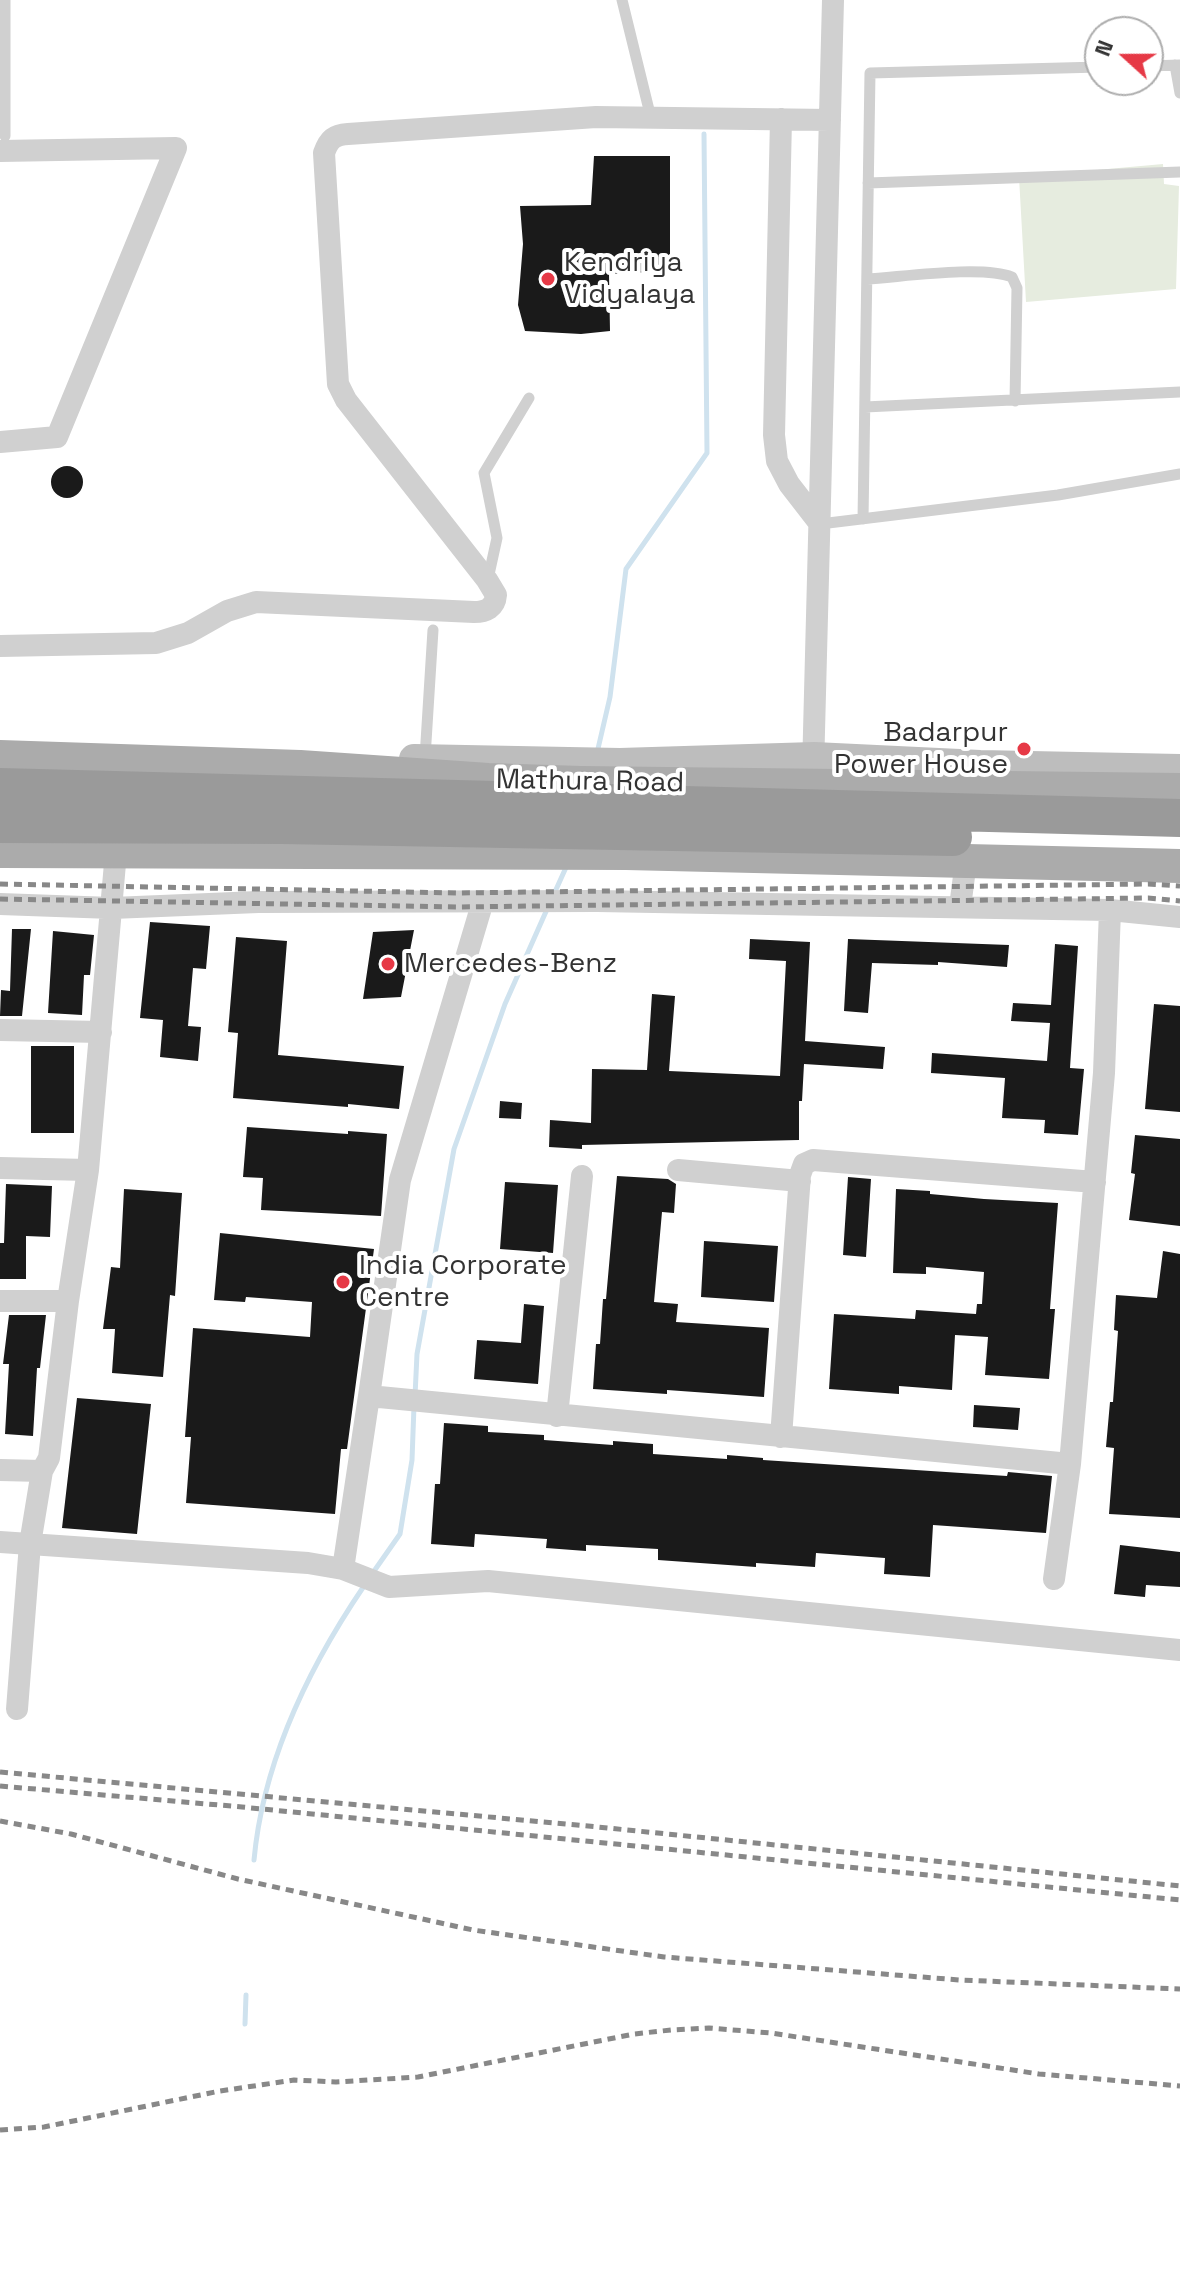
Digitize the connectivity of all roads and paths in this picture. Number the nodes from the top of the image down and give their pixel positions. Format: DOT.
graph roads {
  1 [pos="5,0"];
  2 [pos="622,0"];
  3 [pos="833,0"];
  4 [pos="1178,65"];
  5 [pos="1084,67"];
  6 [pos="1180,93"];
  7 [pos="651,118"];
  8 [pos="781,119"];
  9 [pos="830,120"];
  10 [pos="2,144"];
  11 [pos="1180,172"];
  12 [pos="868,183"];
  13 [pos="867,279"];
  14 [pos="1180,392"];
  15 [pos="529,398"];
  16 [pos="1015,401"];
  17 [pos="865,407"];
  18 [pos="0,442"];
  19 [pos="1180,474"];
  20 [pos="863,519"];
  21 [pos="820,524"];
  22 [pos="487,580"];
  23 [pos="433,630"];
  24 [pos="0,646"];
  25 [pos="0,757"];
  26 [pos="424,760"];
  27 [pos="156,762"];
  28 [pos="1180,769"];
  29 [pos="813,772"];
  30 [pos="594,773"];
  31 [pos="979,777"];
  32 [pos="723,785"];
  33 [pos="0,787"];
  34 [pos="1180,790"];
  35 [pos="1180,818"];
  36 [pos="0,824"];
  37 [pos="1180,844"];
  38 [pos="0,851"];
  39 [pos="116,852"];
  40 [pos="716,855"];
  41 [pos="966,861"];
  42 [pos="1180,866"];
  43 [pos="483,901"];
  44 [pos="0,904"];
  45 [pos="960,907"];
  46 [pos="112,908"];
  47 [pos="1110,910"];
  48 [pos="1180,917"];
  49 [pos="0,1030"];
  50 [pos="101,1032"];
  51 [pos="0,1168"];
  52 [pos="88,1170"];
  53 [pos="678,1170"];
  54 [pos="582,1176"];
  55 [pos="800,1181"];
  56 [pos="1095,1182"];
  57 [pos="0,1301"];
  58 [pos="68,1301"];
  59 [pos="378,1397"];
  60 [pos="557,1416"];
  61 [pos="781,1437"];
  62 [pos="1070,1464"];
  63 [pos="0,1470"];
  64 [pos="42,1471"];
  65 [pos="0,1542"];
  66 [pos="30,1544"];
  67 [pos="360,1577"];
  68 [pos="1054,1579"];
  69 [pos="1180,1650"];
  70 [pos="17,1709"];
  1 -- 10 [label="lane"];
  2 -- 7 [label="lane"];
  3 -- 9 [label="street"];
  4 -- 6 [label="lane"];
  5 -- 12 [label="lane"];
  7 -- 8 [label="street"];
  7 -- 22 [label="street"];
  8 -- 9 [label="street"];
  8 -- 21 [label="street"];
  9 -- 21 [label="street"];
  10 -- 18 [label="street"];
  11 -- 12 [label="lane"];
  12 -- 13 [label="lane"];
  13 -- 16 [label="lane"];
  13 -- 17 [label="lane"];
  14 -- 16 [label="lane"];
  15 -- 22 [label="lane"];
  16 -- 17 [label="lane"];
  17 -- 20 [label="lane"];
  19 -- 20 [label="lane"];
  20 -- 21 [label="lane"];
  21 -- 29 [label="street"];
  22 -- 24 [label="street"];
  23 -- 26 [label="lane"];
  25 -- 27 [label="main road, Mathura Road"];
  26 -- 27 [label="street"];
  26 -- 30 [label="street"];
  27 -- 30 [label="main road, Mathura Road"];
  28 -- 31 [label="street"];
  29 -- 30 [label="street"];
  29 -- 31 [label="main road, Mathura Road"];
  29 -- 32 [label="main road, Mathura Road"];
  30 -- 32 [label="main road, Mathura Road"];
  31 -- 34 [label="main road, Mathura Road"];
  31 -- 41 [label="main road"];
  32 -- 40 [label="main road"];
  33 -- 35 [label="highway, Mathura Road, bridge"];
  36 -- 37 [label="highway, Mathura Road, bridge"];
  38 -- 39 [label="main road"];
  39 -- 40 [label="main road"];
  39 -- 46 [label="street"];
  40 -- 41 [label="main road"];
  41 -- 42 [label="main road"];
  41 -- 45 [label="street"];
  43 -- 45 [label="street"];
  43 -- 46 [label="street"];
  43 -- 59 [label="street"];
  44 -- 46 [label="street"];
  45 -- 47 [label="street"];
  46 -- 50 [label="street"];
  47 -- 48 [label="street"];
  47 -- 56 [label="street"];
  49 -- 50 [label="street"];
  50 -- 52 [label="street"];
  51 -- 52 [label="street"];
  52 -- 58 [label="street"];
  53 -- 55 [label="street"];
  54 -- 60 [label="street"];
  55 -- 56 [label="street"];
  55 -- 61 [label="street"];
  56 -- 62 [label="street"];
  57 -- 58 [label="street"];
  58 -- 64 [label="street"];
  59 -- 60 [label="street"];
  59 -- 67 [label="street"];
  60 -- 61 [label="street"];
  61 -- 62 [label="street"];
  62 -- 68 [label="street"];
  63 -- 64 [label="street"];
  64 -- 66 [label="street"];
  65 -- 66 [label="street"];
  66 -- 67 [label="street"];
  66 -- 70 [label="street"];
  67 -- 69 [label="street"];
}
